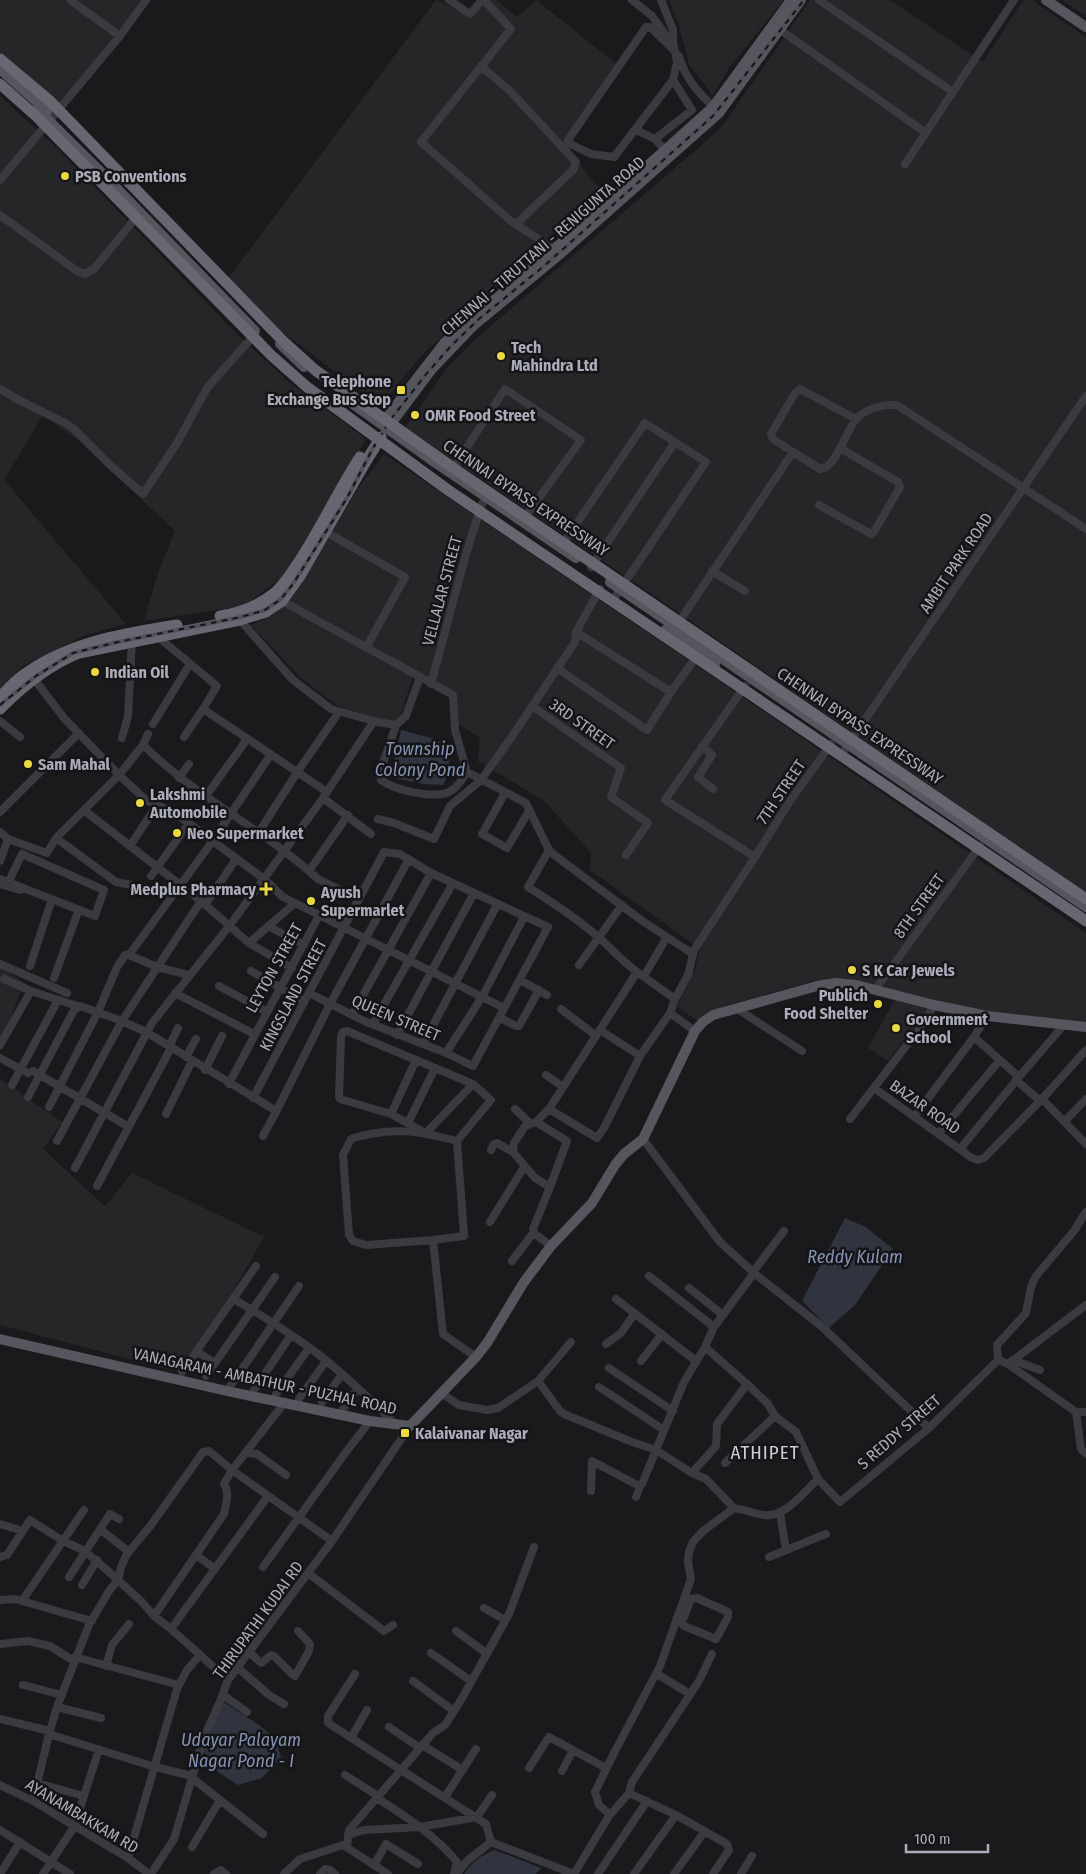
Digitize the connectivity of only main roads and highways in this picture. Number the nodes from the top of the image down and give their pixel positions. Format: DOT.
graph roads {
  1 [pos="791,0"];
  2 [pos="801,0"];
  3 [pos="1046,0"];
  4 [pos="1058,0"];
  5 [pos="1086,18"];
  6 [pos="1086,27"];
  7 [pos="0,58"];
  8 [pos="753,59"];
  9 [pos="0,69"];
  10 [pos="0,78"];
  11 [pos="0,84"];
  12 [pos="716,110"];
  13 [pos="52,119"];
  14 [pos="519,284"];
  15 [pos="381,431"];
  16 [pos="483,502"];
  17 [pos="618,593"];
  18 [pos="0,697"];
  19 [pos="0,709"];
  20 [pos="846,748"];
  21 [pos="983,841"];
  22 [pos="1086,899"];
  23 [pos="1086,907"];
  24 [pos="1086,916"];
  25 [pos="1086,921"];
  26 [pos="1086,1027"];
  27 [pos="0,1339"];
  1 -- 8 [label="main road, CHENNAI - TIRUTTANI - RENIGUNTA ROAD"];
  2 -- 8 [label="main road, CHENNAI - TIRUTTANI - RENIGUNTA ROAD"];
  3 -- 6 [label="main road"];
  4 -- 5 [label="main road"];
  7 -- 22 [label="highway, CHENNAI BYPASS EXPRESSWAY, bridge"];
  8 -- 12 [label="main road, CHENNAI - TIRUTTANI - RENIGUNTA ROAD"];
  9 -- 13 [label="main road"];
  10 -- 13 [label="main road"];
  11 -- 25 [label="highway, bridge"];
  12 -- 14 [label="main road, CHENNAI - TIRUTTANI - RENIGUNTA ROAD"];
  12 -- 14 [label="main road, CHENNAI - TIRUTTANI - RENIGUNTA ROAD"];
  13 -- 15 [label="main road"];
  13 -- 15 [label="main road"];
  14 -- 15 [label="main road, CHENNAI - TIRUTTANI - RENIGUNTA ROAD"];
  15 -- 16 [label="main road"];
  15 -- 16 [label="main road"];
  15 -- 18 [label="highway, CHENNAI - TIRUTTANI - RENIGUNTA ROAD"];
  15 -- 19 [label="highway, CHENNAI - TIRUTTANI - RENIGUNTA ROAD"];
  16 -- 17 [label="main road"];
  16 -- 17 [label="main road"];
  17 -- 20 [label="main road"];
  17 -- 20 [label="main road"];
  20 -- 21 [label="main road"];
  21 -- 23 [label="main road"];
  21 -- 24 [label="main road"];
  26 -- 27 [label="main road, VANAGARAM - AMBATHUR - PUZHAL ROAD"];
}
